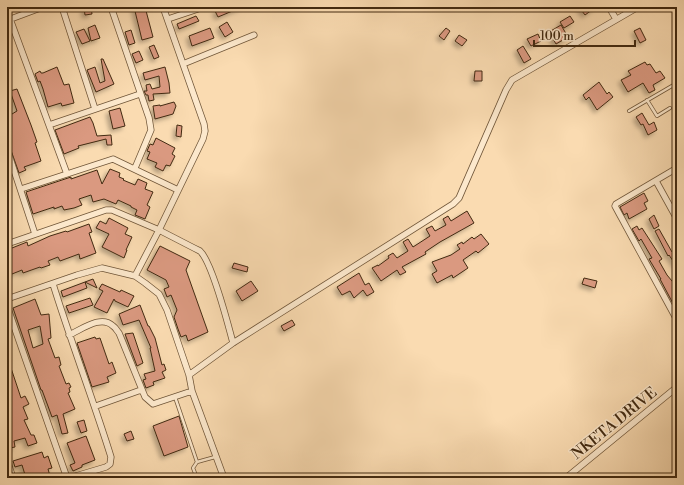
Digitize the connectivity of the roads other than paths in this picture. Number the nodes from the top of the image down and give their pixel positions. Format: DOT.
graph roads {
  1 [pos="43,7"];
  2 [pos="62,7"];
  3 [pos="111,7"];
  4 [pos="163,7"];
  5 [pos="204,7"];
  6 [pos="609,7"];
  7 [pos="638,7"];
  8 [pos="168,19"];
  9 [pos="616,19"];
  10 [pos="8,20"];
  11 [pos="254,35"];
  12 [pos="183,64"];
  13 [pos="677,83"];
  14 [pos="140,94"];
  15 [pos="647,100"];
  16 [pos="670,108"];
  17 [pos="95,109"];
  18 [pos="629,111"];
  19 [pos="49,125"];
  20 [pos="7,149"];
  21 [pos="135,168"];
  22 [pos="677,168"];
  23 [pos="67,174"];
  24 [pos="656,181"];
  25 [pos="21,189"];
  26 [pos="178,190"];
  27 [pos="677,219"];
  28 [pos="159,230"];
  29 [pos="35,234"];
  30 [pos="7,244"];
  31 [pos="135,276"];
  32 [pos="53,284"];
  33 [pos="7,299"];
  34 [pos="7,306"];
  35 [pos="677,320"];
  36 [pos="69,335"];
  37 [pos="233,343"];
  38 [pos="189,375"];
  39 [pos="677,387"];
  40 [pos="141,390"];
  41 [pos="192,391"];
  42 [pos="175,397"];
  43 [pos="96,406"];
  44 [pos="216,456"];
  45 [pos="7,460"];
  46 [pos="198,462"];
  47 [pos="13,478"];
  48 [pos="68,478"];
  49 [pos="197,478"];
  50 [pos="224,478"];
  51 [pos="566,478"];
  1 -- 10 [label="street"];
  2 -- 17 [label="street"];
  3 -- 14 [label="street"];
  4 -- 8 [label="street"];
  5 -- 8 [label="street"];
  6 -- 9 [label="street"];
  7 -- 9 [label="street"];
  8 -- 12 [label="street"];
  9 -- 37 [label="street"];
  10 -- 19 [label="street"];
  11 -- 12 [label="street"];
  12 -- 26 [label="street"];
  13 -- 15 [label="lane"];
  14 -- 17 [label="street"];
  14 -- 21 [label="street"];
  15 -- 16 [label="lane"];
  15 -- 18 [label="lane"];
  17 -- 19 [label="street"];
  19 -- 23 [label="street"];
  20 -- 25 [label="street"];
  21 -- 23 [label="street"];
  21 -- 26 [label="street"];
  22 -- 24 [label="street"];
  23 -- 25 [label="street"];
  24 -- 27 [label="street"];
  24 -- 35 [label="street"];
  25 -- 29 [label="street"];
  26 -- 28 [label="street"];
  28 -- 29 [label="street"];
  28 -- 31 [label="street"];
  28 -- 37 [label="street"];
  29 -- 30 [label="street"];
  31 -- 32 [label="street"];
  31 -- 38 [label="street"];
  32 -- 33 [label="street"];
  32 -- 36 [label="street"];
  34 -- 48 [label="street"];
  36 -- 40 [label="street"];
  36 -- 43 [label="street"];
  37 -- 38 [label="street"];
  38 -- 41 [label="street"];
  39 -- 51 [label="street, NKETA DRIVE"];
  40 -- 42 [label="street"];
  40 -- 43 [label="street"];
  41 -- 42 [label="street"];
  41 -- 44 [label="street"];
  42 -- 46 [label="lane"];
  43 -- 48 [label="street"];
  44 -- 46 [label="lane"];
  44 -- 50 [label="street"];
  45 -- 47 [label="street"];
  46 -- 49 [label="lane"];
}
